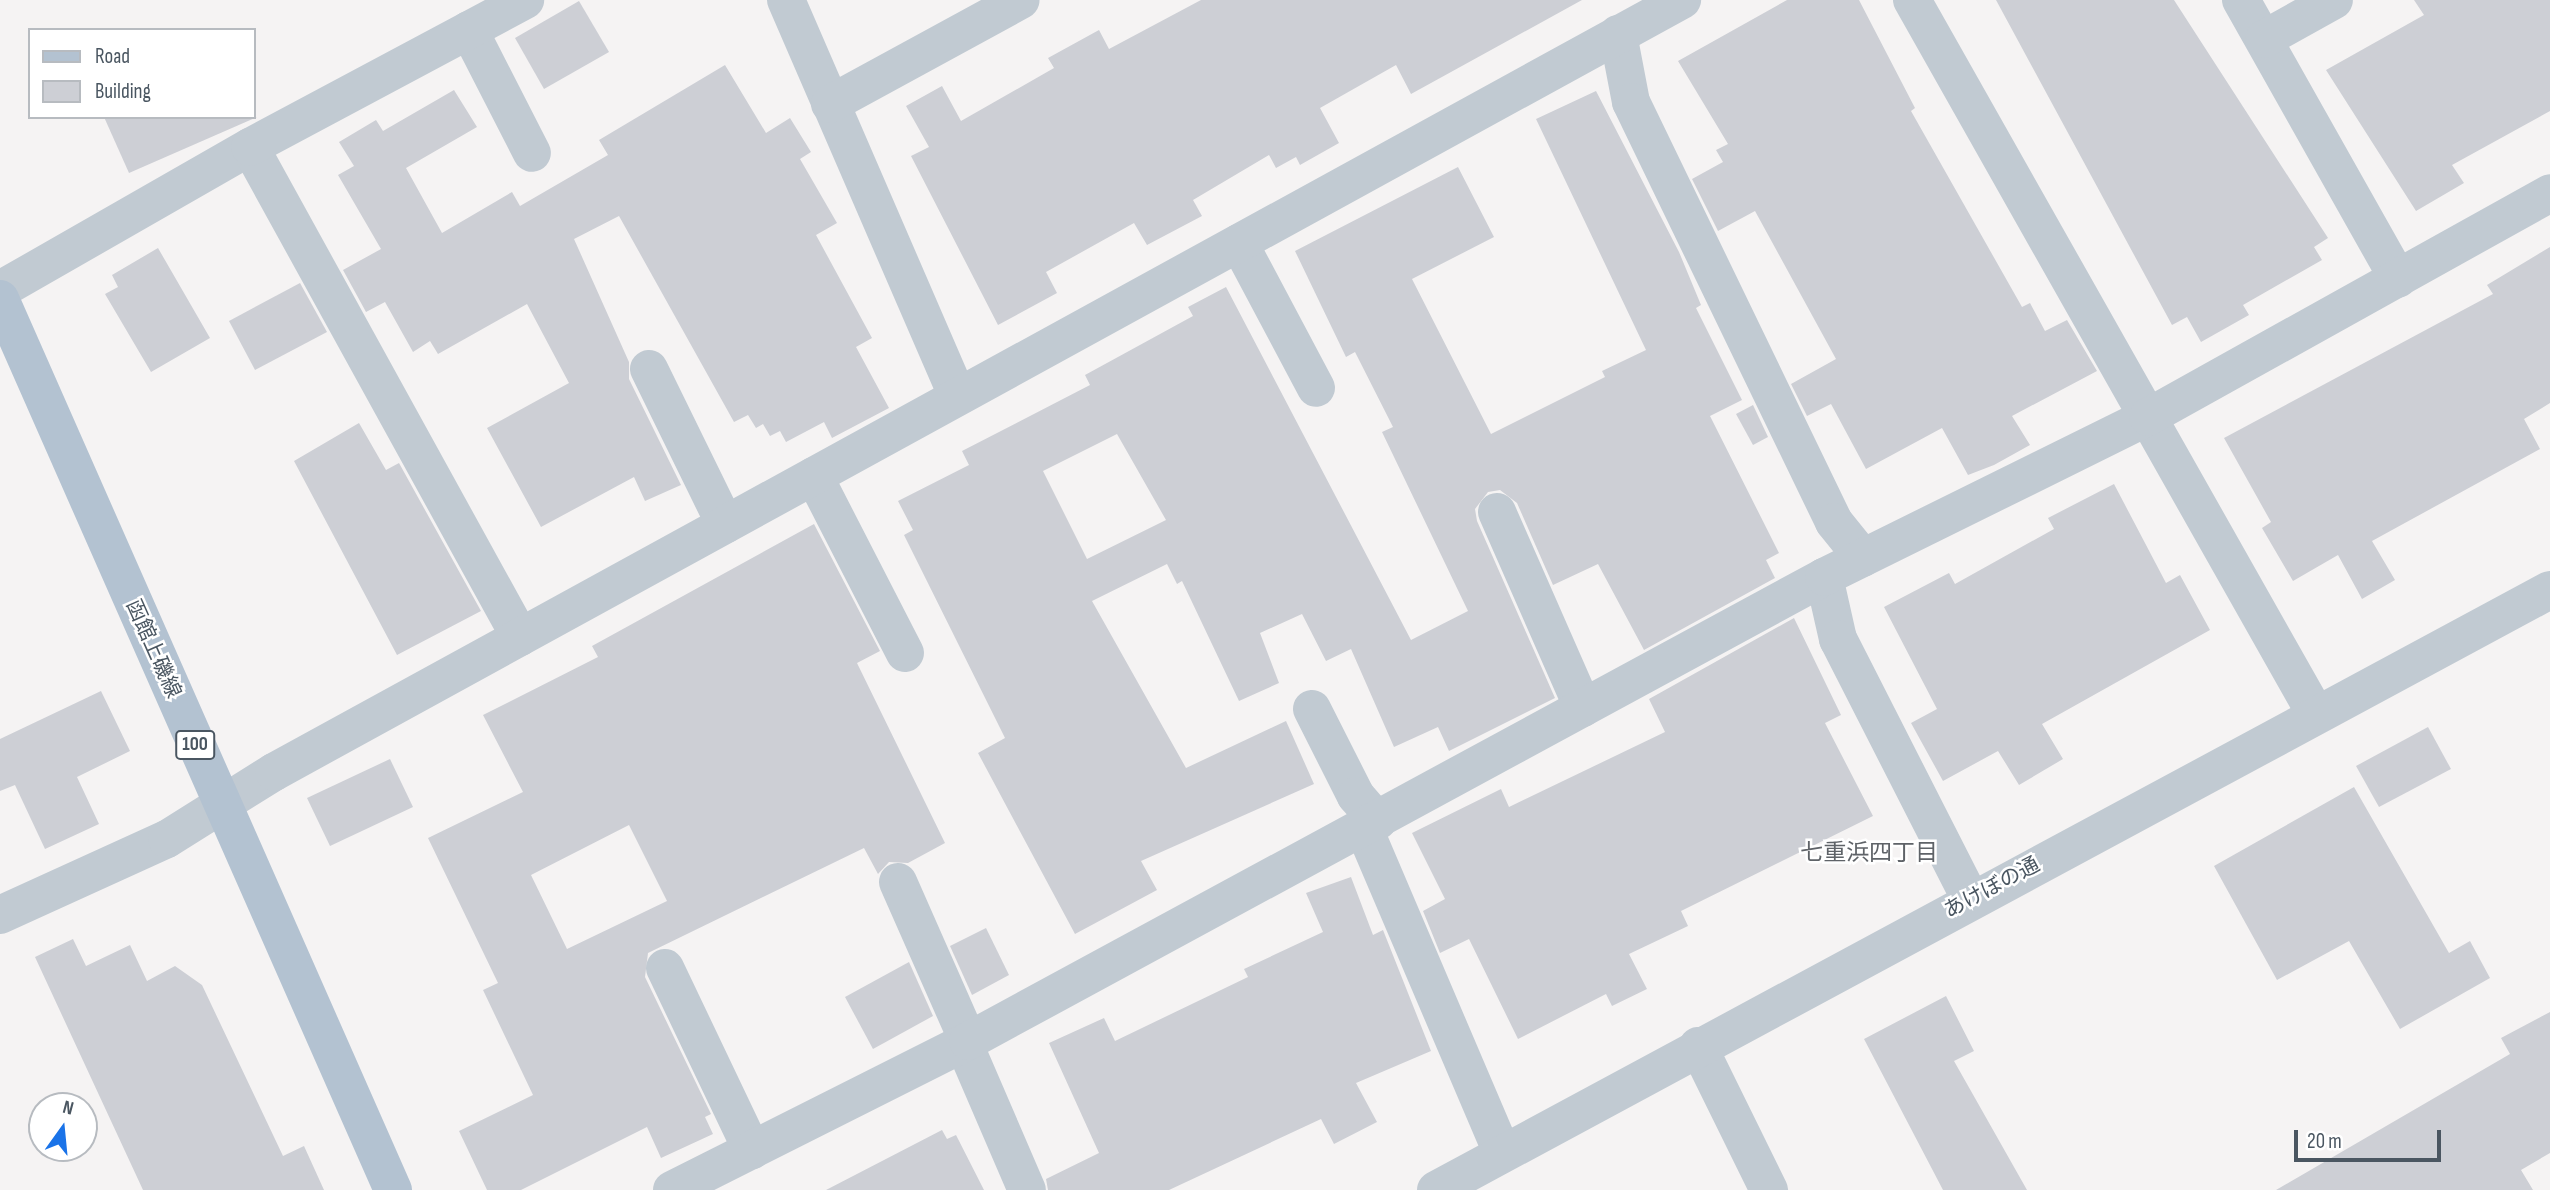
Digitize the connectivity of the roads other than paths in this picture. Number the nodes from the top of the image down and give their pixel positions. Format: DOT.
graph roads {
  1 [pos="525,0"];
  2 [pos="786,0"];
  3 [pos="1021,0"];
  4 [pos="1682,0"];
  5 [pos="1912,0"];
  6 [pos="2241,0"];
  7 [pos="2334,0"];
  8 [pos="469,30"];
  9 [pos="1618,34"];
  10 [pos="2264,39"];
  11 [pos="830,104"];
  12 [pos="250,147"];
  13 [pos="532,153"];
  14 [pos="2550,193"];
  15 [pos="1240,243"];
  16 [pos="2398,279"];
  17 [pos="0,290"];
  18 [pos="0,299"];
  19 [pos="649,369"];
  20 [pos="1316,388"];
  21 [pos="957,396"];
  22 [pos="2148,417"];
  23 [pos="814,477"];
  24 [pos="1497,512"];
  25 [pos="725,524"];
  26 [pos="1863,558"];
  27 [pos="1825,577"];
  28 [pos="2550,590"];
  29 [pos="520,636"];
  30 [pos="905,653"];
  31 [pos="1583,708"];
  32 [pos="1312,709"];
  33 [pos="2315,713"];
  34 [pos="220,803"];
  35 [pos="1371,825"];
  36 [pos="898,882"];
  37 [pos="1971,900"];
  38 [pos="0,915"];
  39 [pos="665,968"];
  40 [pos="966,1042"];
  41 [pos="1698,1046"];
  42 [pos="752,1150"];
  43 [pos="1502,1153"];
  44 [pos="1454,1186"];
  45 [pos="393,1190"];
  46 [pos="672,1190"];
  47 [pos="1027,1190"];
  48 [pos="1769,1190"];
  1 -- 8 [label="street"];
  2 -- 11 [label="street"];
  3 -- 11 [label="street"];
  4 -- 9 [label="street"];
  5 -- 22 [label="street"];
  6 -- 10 [label="street"];
  7 -- 10 [label="street"];
  8 -- 12 [label="street"];
  8 -- 13 [label="street"];
  9 -- 15 [label="street"];
  9 -- 26 [label="street"];
  10 -- 16 [label="street"];
  11 -- 21 [label="street"];
  12 -- 17 [label="street"];
  12 -- 29 [label="street"];
  14 -- 16 [label="street"];
  15 -- 20 [label="street"];
  15 -- 21 [label="street"];
  16 -- 22 [label="street"];
  18 -- 34 [label="main road, 函館上磯線 / 100"];
  19 -- 25 [label="street"];
  21 -- 23 [label="street"];
  22 -- 26 [label="street"];
  22 -- 33 [label="street"];
  23 -- 25 [label="street"];
  23 -- 30 [label="street"];
  24 -- 31 [label="street"];
  25 -- 29 [label="street"];
  26 -- 27 [label="street"];
  27 -- 31 [label="street"];
  27 -- 37 [label="street"];
  28 -- 33 [label="street, あけぼの通"];
  29 -- 34 [label="street"];
  31 -- 35 [label="street"];
  32 -- 35 [label="street"];
  33 -- 37 [label="street, あけぼの通"];
  34 -- 38 [label="street"];
  34 -- 45 [label="main road, 函館上磯線 / 100"];
  35 -- 40 [label="street"];
  35 -- 43 [label="street"];
  36 -- 40 [label="street"];
  37 -- 41 [label="street, あけぼの通"];
  39 -- 42 [label="street"];
  40 -- 42 [label="street"];
  40 -- 47 [label="street"];
  41 -- 43 [label="street, あけぼの通"];
  41 -- 48 [label="street"];
  42 -- 46 [label="street"];
  43 -- 44 [label="street, あけぼの通"];
}
